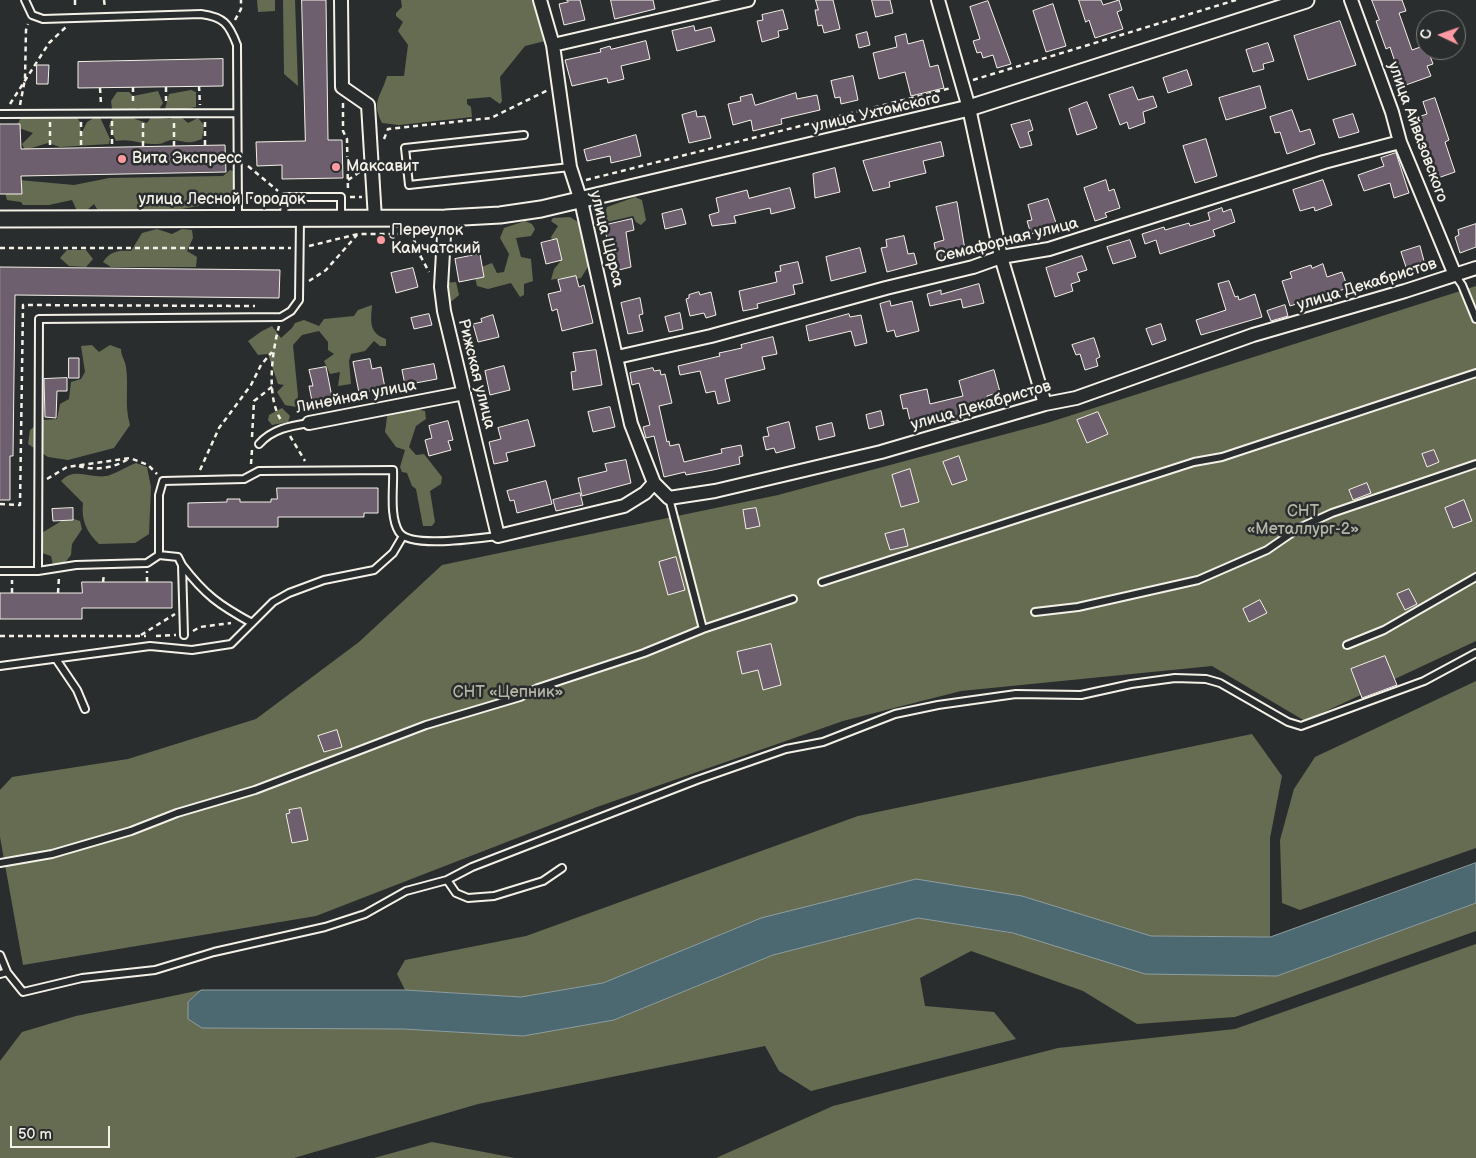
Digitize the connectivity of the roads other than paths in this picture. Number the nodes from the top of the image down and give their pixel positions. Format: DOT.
graph roads {
  1 [pos="25,0"];
  2 [pos="341,0"];
  3 [pos="540,0"];
  4 [pos="748,0"];
  5 [pos="938,0"];
  6 [pos="1306,0"];
  7 [pos="1351,0"];
  8 [pos="553,45"];
  9 [pos="969,108"];
  10 [pos="237,113"];
  11 [pos="0,114"];
  12 [pos="524,135"];
  13 [pos="1400,142"];
  14 [pos="570,167"];
  15 [pos="581,201"];
  16 [pos="238,217"];
  17 [pos="284,218"];
  18 [pos="300,218"];
  19 [pos="445,218"];
  20 [pos="0,219"];
  21 [pos="341,219"];
  22 [pos="375,219"];
  23 [pos="1001,256"];
  24 [pos="1476,268"];
  25 [pos="1455,275"];
  26 [pos="1476,319"];
  27 [pos="617,356"];
  28 [pos="1476,373"];
  29 [pos="464,393"];
  30 [pos="1045,404"];
  31 [pos="309,423"];
  32 [pos="259,444"];
  33 [pos="1476,464"];
  34 [pos="654,484"];
  35 [pos="669,498"];
  36 [pos="403,536"];
  37 [pos="498,536"];
  38 [pos="159,555"];
  39 [pos="182,565"];
  40 [pos="0,571"];
  41 [pos="38,572"];
  42 [pos="1476,577"];
  43 [pos="822,582"];
  44 [pos="793,599"];
  45 [pos="1035,612"];
  46 [pos="252,623"];
  47 [pos="702,629"];
  48 [pos="184,635"];
  49 [pos="1347,645"];
  50 [pos="1476,653"];
  51 [pos="56,659"];
  52 [pos="0,666"];
  53 [pos="85,709"];
  54 [pos="0,863"];
  55 [pos="562,868"];
  56 [pos="447,880"];
  57 [pos="0,955"];
  58 [pos="7,972"];
  59 [pos="0,974"];
  1 -- 10 [label="lane"];
  2 -- 22 [label="street"];
  3 -- 8 [label="street, улица Щорса"];
  4 -- 8 [label="street"];
  5 -- 9 [label="street"];
  6 -- 9 [label="street, улица Ухтомского"];
  7 -- 13 [label="street, улица Айвазовского"];
  8 -- 14 [label="street, улица Щорса"];
  9 -- 15 [label="street, улица Ухтомского"];
  9 -- 23 [label="street"];
  10 -- 11 [label="lane"];
  10 -- 16 [label="lane"];
  12 -- 14 [label="lane"];
  13 -- 23 [label="street, Семафорная улица"];
  13 -- 25 [label="street, улица Айвазовского"];
  14 -- 15 [label="street, улица Щорса"];
  15 -- 19 [label="street, улица Ухтомского"];
  15 -- 27 [label="street, улица Щорса"];
  16 -- 17 [label="street, улица Лесной Городок"];
  16 -- 20 [label="street, улица Лесной Городок"];
  17 -- 18 [label="street, улица Лесной Городок"];
  17 -- 21 [label="lane"];
  18 -- 21 [label="street, улица Лесной Городок"];
  18 -- 41 [label="lane"];
  19 -- 22 [label="street, улица Лесной Городок"];
  19 -- 29 [label="street, Рижская улица"];
  21 -- 22 [label="street, улица Лесной Городок"];
  23 -- 27 [label="street, Семафорная улица"];
  23 -- 30 [label="street"];
  24 -- 25 [label="street, улица Декабристов"];
  25 -- 26 [label="lane"];
  25 -- 30 [label="street, улица Декабристов"];
  27 -- 34 [label="street, улица Щорса"];
  28 -- 43 [label="lane"];
  29 -- 31 [label="street, Линейная улица"];
  29 -- 37 [label="street, Рижская улица"];
  30 -- 35 [label="street, улица Декабристов"];
  31 -- 32 [label="lane, Линейная улица"];
  33 -- 45 [label="lane"];
  34 -- 35 [label="street"];
  34 -- 37 [label="street"];
  35 -- 47 [label="lane"];
  36 -- 37 [label="lane"];
  36 -- 38 [label="lane"];
  36 -- 46 [label="lane"];
  38 -- 39 [label="lane"];
  38 -- 41 [label="lane"];
  39 -- 46 [label="lane"];
  39 -- 48 [label="lane"];
  40 -- 41 [label="lane"];
  42 -- 49 [label="lane"];
  44 -- 47 [label="lane"];
  46 -- 51 [label="lane"];
  47 -- 54 [label="lane"];
  50 -- 56 [label="lane"];
  51 -- 52 [label="lane"];
  51 -- 53 [label="lane"];
  55 -- 56 [label="lane"];
  56 -- 58 [label="lane"];
  57 -- 58 [label="lane"];
  58 -- 59 [label="lane"];
}
